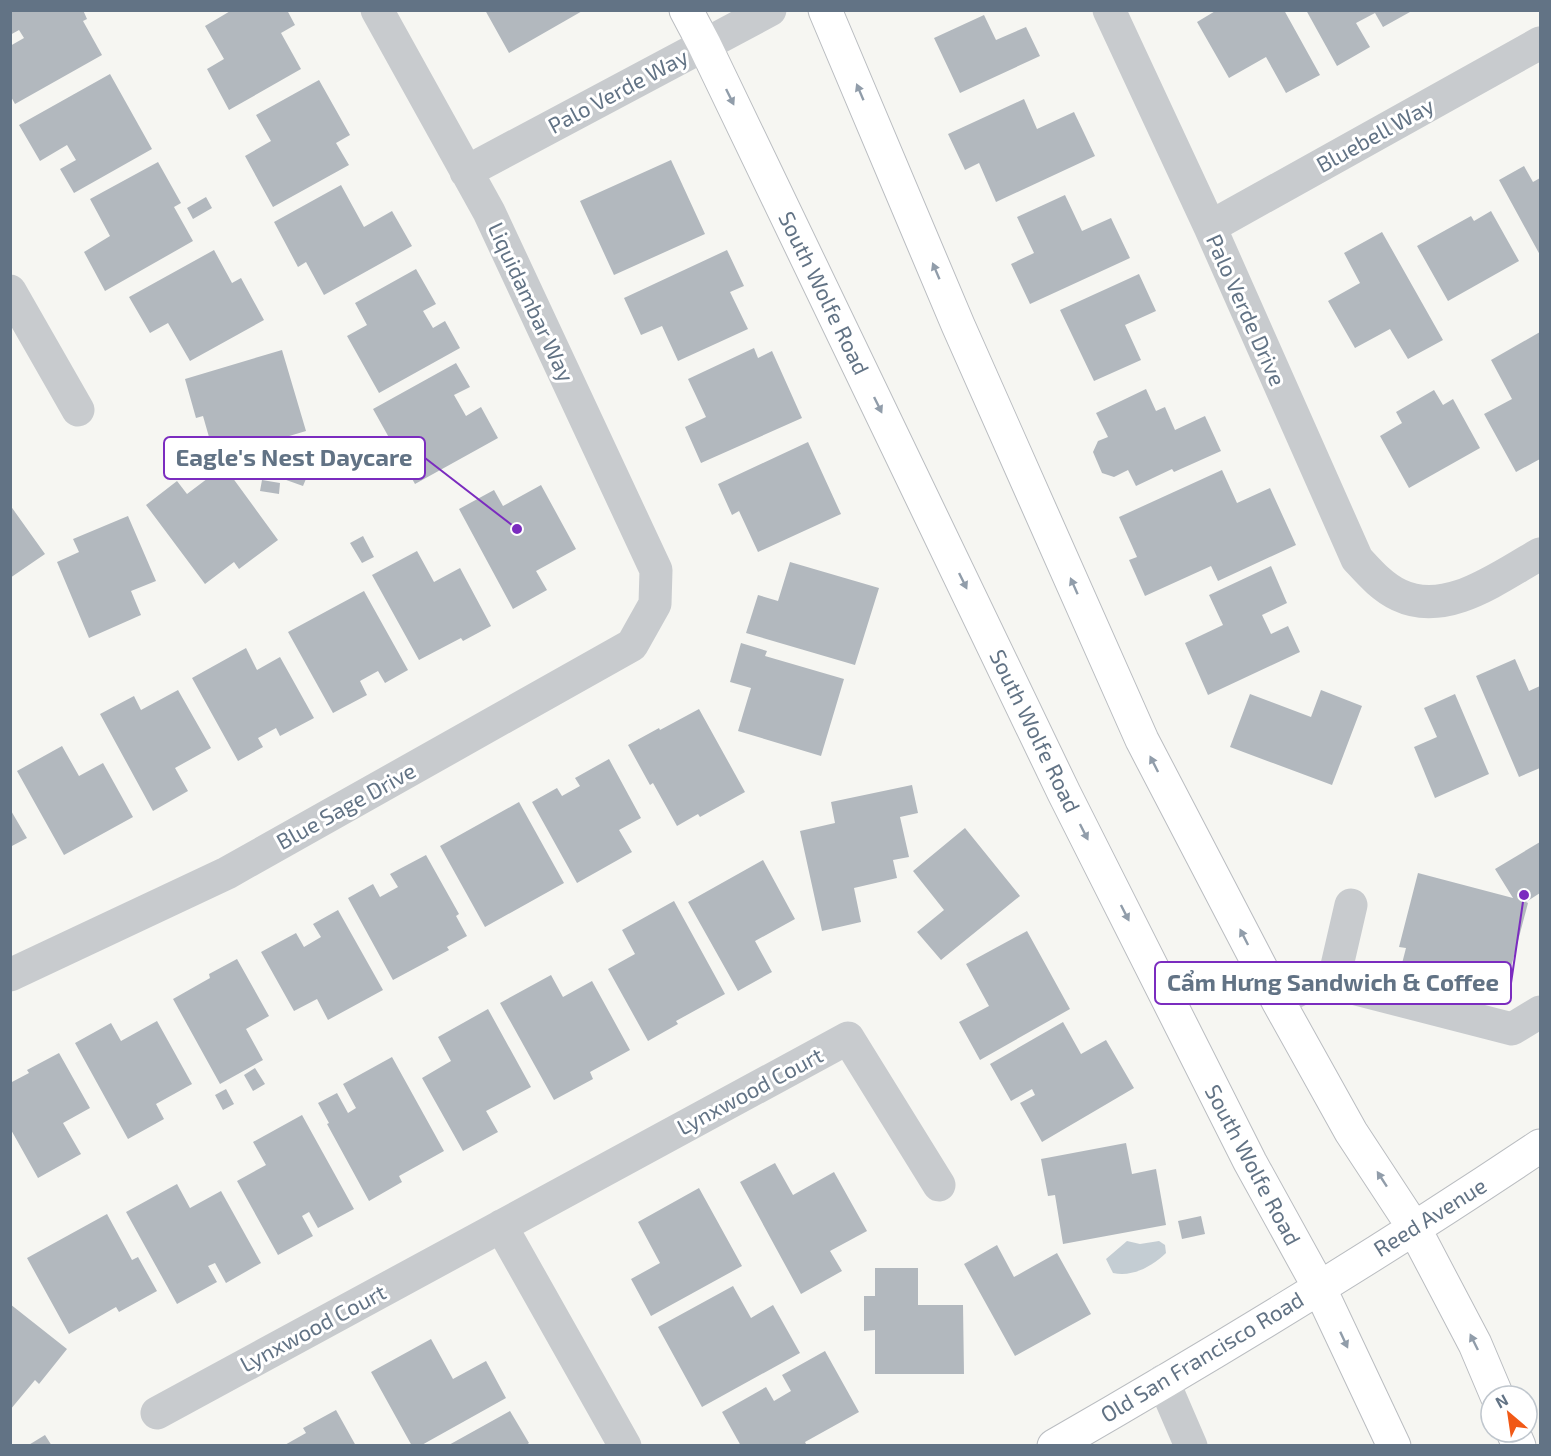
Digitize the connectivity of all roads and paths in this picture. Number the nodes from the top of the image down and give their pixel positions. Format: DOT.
graph roads {
  1 [pos="377,10"];
  2 [pos="686,10"];
  3 [pos="770,10"];
  4 [pos="825,10"];
  5 [pos="1109,10"];
  6 [pos="1540,43"];
  7 [pos="704,44"];
  8 [pos="466,172"];
  9 [pos="1210,227"];
  10 [pos="10,291"];
  11 [pos="78,410"];
  12 [pos="1540,554"];
  13 [pos="655,604"];
  14 [pos="1351,905"];
  15 [pos="10,975"];
  16 [pos="1333,983"];
  17 [pos="1278,1001"];
  18 [pos="1540,1012"];
  19 [pos="1540,1146"];
  20 [pos="939,1185"];
  21 [pos="501,1226"];
  22 [pos="1414,1228"];
  23 [pos="1319,1287"];
  24 [pos="1163,1381"];
  25 [pos="1492,1384"];
  26 [pos="157,1413"];
  27 [pos="625,1446"];
  28 [pos="1054,1446"];
  29 [pos="1191,1446"];
  30 [pos="1394,1446"];
  1 -- 8 [label="street, Liquidambar Way"];
  2 -- 7 [label="main road, South Wolfe Road"];
  3 -- 7 [label="street, Palo Verde Way"];
  17 -- 4 [label="main road, one-way"];
  5 -- 9 [label="street, Palo Verde Drive"];
  6 -- 9 [label="street, Bluebell Way"];
  7 -- 8 [label="street, Palo Verde Way"];
  7 -- 23 [label="main road, South Wolfe Road, one-way"];
  8 -- 13 [label="street, Liquidambar Way"];
  9 -- 12 [label="street, Palo Verde Drive"];
  10 -- 11 [label="street"];
  13 -- 15 [label="street, Blue Sage Drive"];
  14 -- 16 [label="street"];
  16 -- 17 [label="street"];
  16 -- 18 [label="street"];
  22 -- 17 [label="main road, one-way"];
  19 -- 22 [label="main road, Reed Avenue"];
  20 -- 21 [label="street, Lynxwood Court"];
  21 -- 26 [label="street, Lynxwood Court"];
  21 -- 27 [label="street"];
  22 -- 23 [label="main road, Reed Avenue"];
  25 -- 22 [label="main road, one-way"];
  23 -- 24 [label="main road, Old San Francisco Road"];
  23 -- 30 [label="main road, South Wolfe Road, one-way"];
  24 -- 28 [label="main road, Old San Francisco Road"];
  24 -- 29 [label="street"];
}
